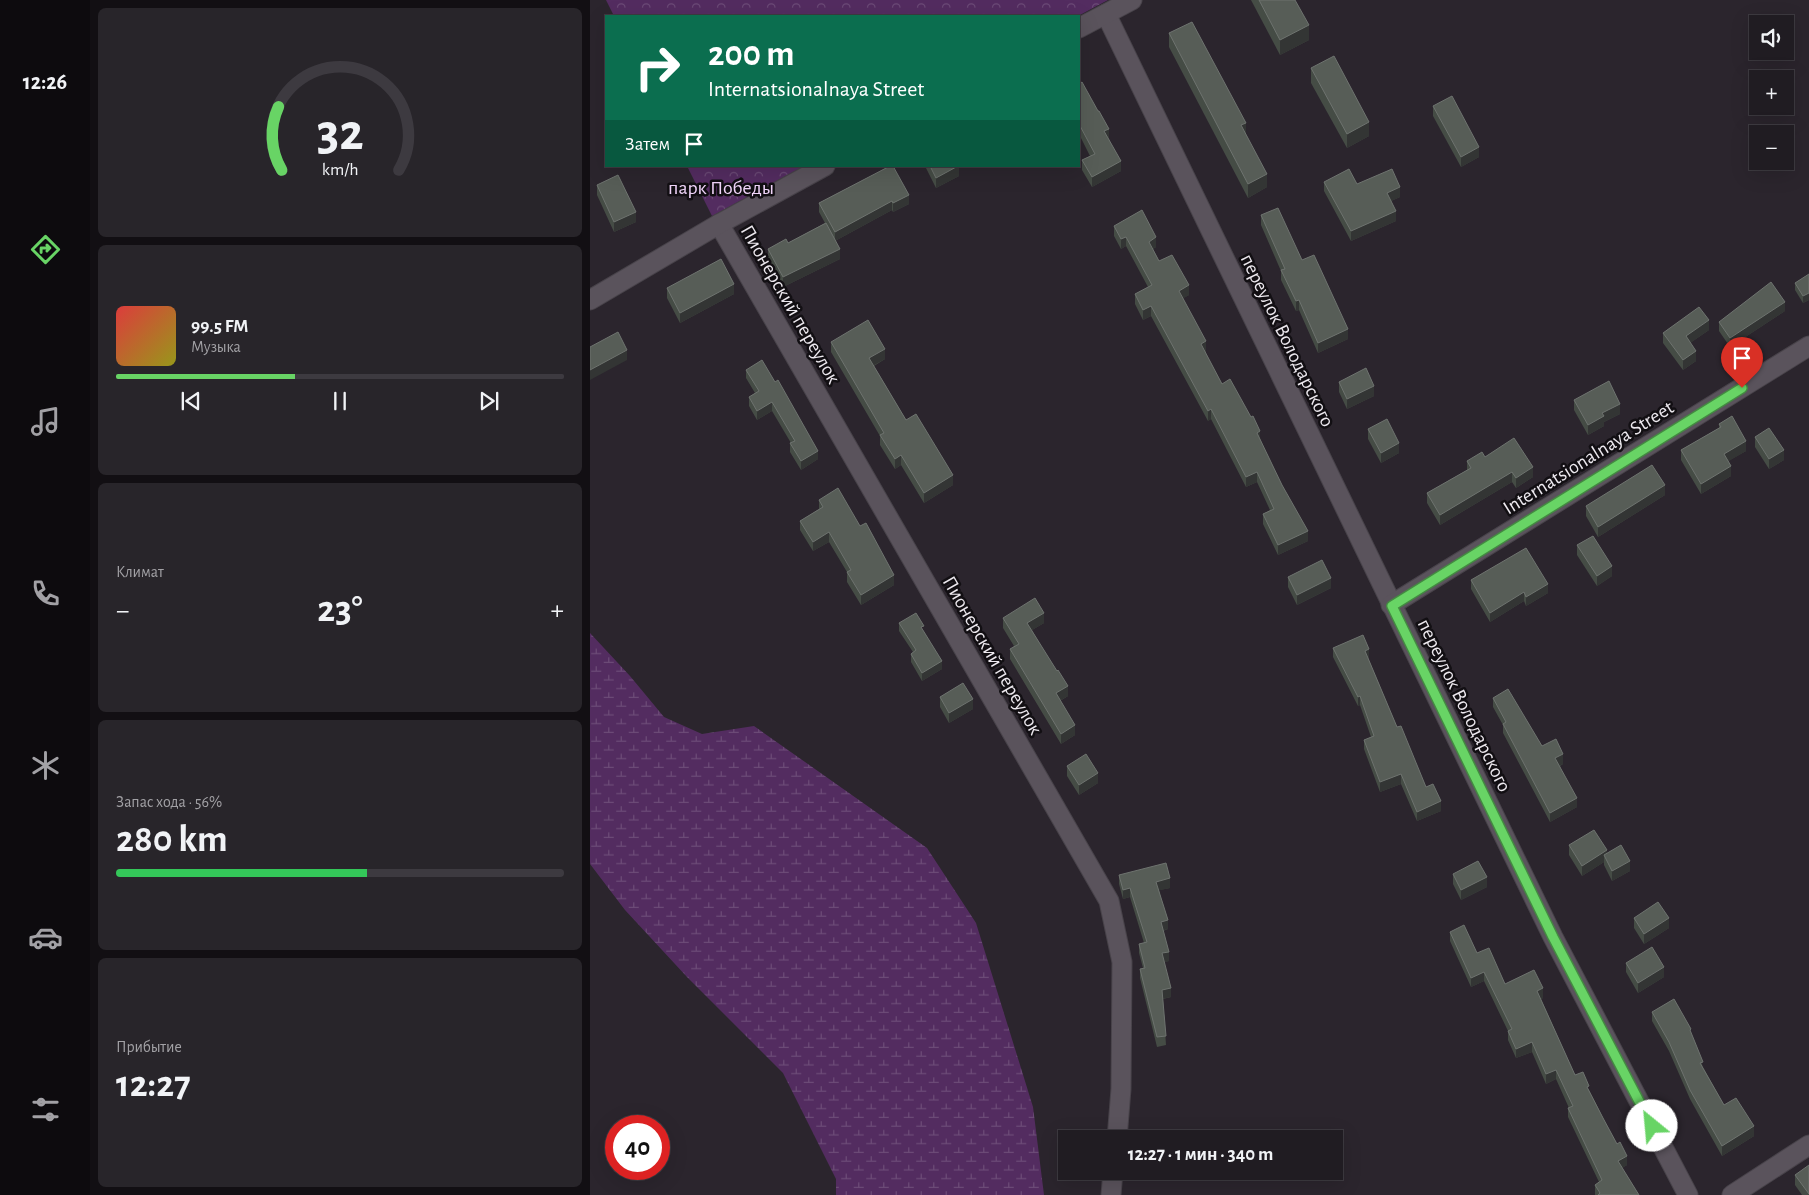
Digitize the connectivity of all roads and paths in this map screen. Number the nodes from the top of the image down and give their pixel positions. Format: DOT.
graph roads {
  1 [pos="1132,0"];
  2 [pos="1106,14"];
  3 [pos="1080,27"];
  4 [pos="823,167"];
  5 [pos="719,224"];
  6 [pos="590,300"];
  7 [pos="1809,346"];
  8 [pos="1392,606"];
  9 [pos="1117,1130"];
  10 [pos="1809,1145"];
  11 [pos="1112,1180"];
  12 [pos="1111,1195"];
  13 [pos="1688,1195"];
  14 [pos="1732,1195"];
  1 -- 2 [label="street"];
  2 -- 3 [label="street"];
  2 -- 8 [label="street, переулок Володарского"];
  4 -- 5 [label="street"];
  5 -- 6 [label="street"];
  5 -- 9 [label="street, Пионерский переулок"];
  7 -- 8 [label="street, Internatsionalnaya Street"];
  8 -- 13 [label="street, переулок Володарского"];
  10 -- 14 [label="street"];
  11 -- 12 [label="street"];
}
